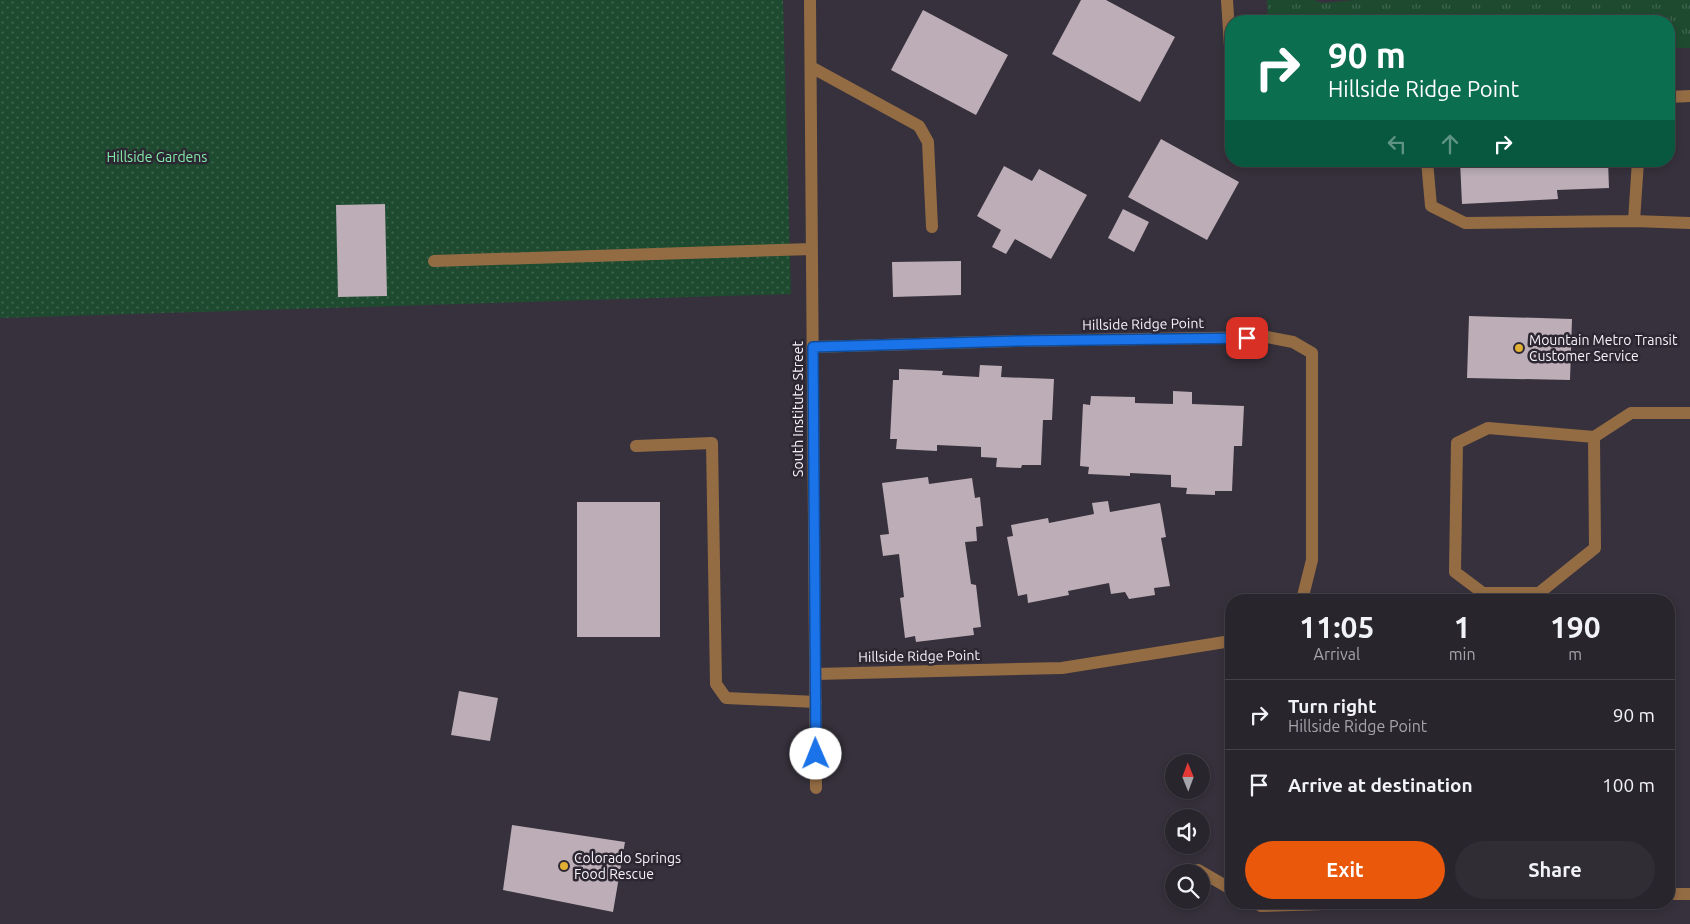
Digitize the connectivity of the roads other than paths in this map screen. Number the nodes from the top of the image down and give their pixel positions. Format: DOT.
graph roads {
  1 [pos="810,0"];
  2 [pos="1227,0"];
  3 [pos="1228,15"];
  4 [pos="811,67"];
  5 [pos="1690,96"];
  6 [pos="1675,97"];
  7 [pos="1428,167"];
  8 [pos="1638,167"];
  9 [pos="1634,221"];
  10 [pos="1690,223"];
  11 [pos="932,227"];
  12 [pos="812,249"];
  13 [pos="434,261"];
  14 [pos="813,347"];
  15 [pos="1690,413"];
  16 [pos="1594,437"];
  17 [pos="636,446"];
  18 [pos="1304,594"];
  19 [pos="1225,642"];
  20 [pos="816,674"];
  21 [pos="816,702"];
  22 [pos="816,788"];
  23 [pos="1210,877"];
  24 [pos="1225,886"];
  25 [pos="1675,894"];
  26 [pos="1690,894"];
  1 -- 4 [label="street, South Institute Street"];
  2 -- 3 [label="street"];
  4 -- 11 [label="street"];
  4 -- 12 [label="street, South Institute Street"];
  5 -- 6 [label="street"];
  7 -- 9 [label="street"];
  8 -- 9 [label="street"];
  9 -- 10 [label="street"];
  12 -- 13 [label="street"];
  12 -- 14 [label="street, South Institute Street"];
  14 -- 18 [label="street, Hillside Ridge Point"];
  14 -- 20 [label="street, South Institute Street"];
  15 -- 16 [label="street"];
  16 -- 16 [label="street"];
  17 -- 21 [label="street"];
  19 -- 20 [label="street, Hillside Ridge Point"];
  20 -- 21 [label="street, South Institute Street"];
  21 -- 22 [label="street, South Institute Street"];
  23 -- 24 [label="street"];
  25 -- 26 [label="street"];
}
